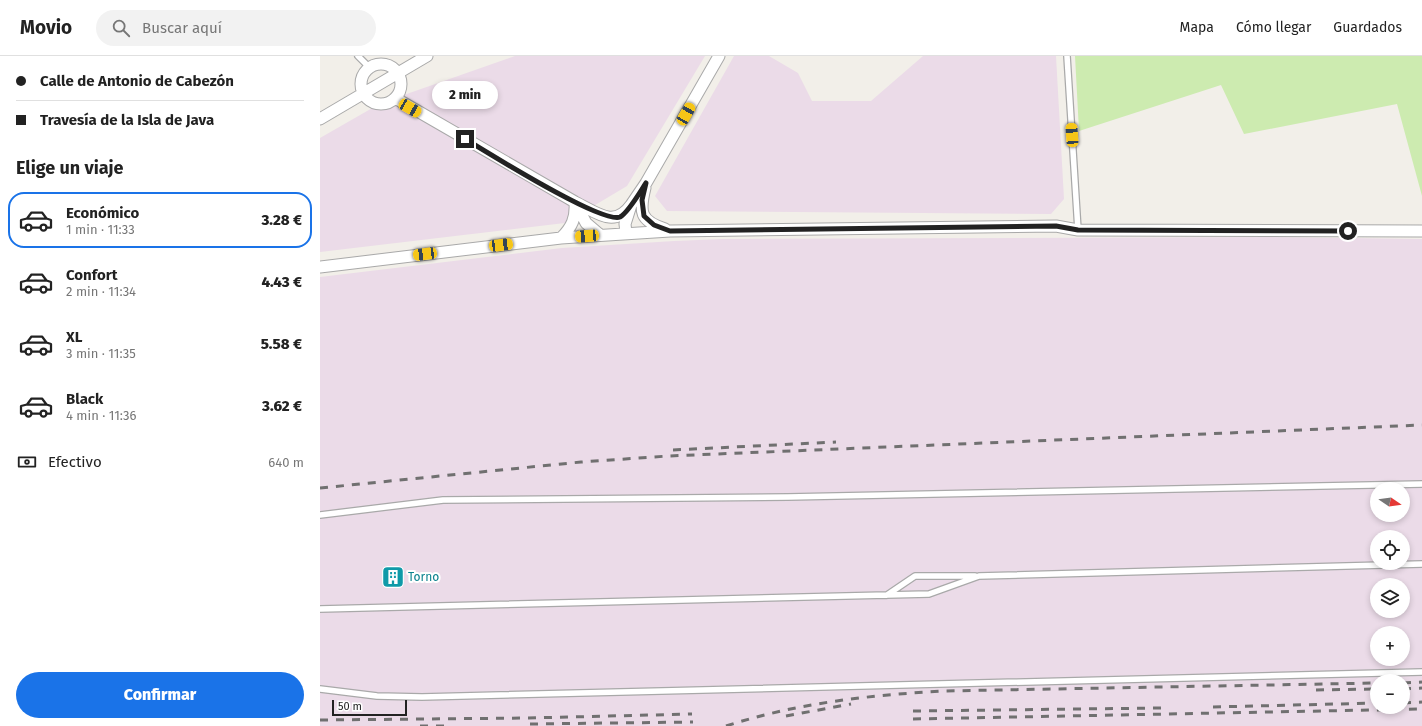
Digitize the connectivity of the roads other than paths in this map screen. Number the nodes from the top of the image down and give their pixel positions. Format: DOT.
graph roads {
  1 [pos="358,56"];
  2 [pos="427,56"];
  3 [pos="720,56"];
  4 [pos="1067,56"];
  5 [pos="370,68"];
  6 [pos="398,74"];
  7 [pos="364,94"];
  8 [pos="395,98"];
  9 [pos="320,119"];
  10 [pos="646,183"];
  11 [pos="575,202"];
  12 [pos="631,205"];
  13 [pos="1078,230"];
  14 [pos="670,231"];
  15 [pos="1422,231"];
  16 [pos="626,233"];
  17 [pos="600,235"];
  18 [pos="561,238"];
  19 [pos="320,267"];
  20 [pos="1422,484"];
  21 [pos="320,514"];
  22 [pos="1422,564"];
  23 [pos="979,576"];
  24 [pos="887,595"];
  25 [pos="320,609"];
  26 [pos="1422,672"];
  27 [pos="320,689"];
  1 -- 5 [label="lane"];
  2 -- 6 [label="street"];
  3 -- 10 [label="street"];
  4 -- 13 [label="lane"];
  5 -- 6 [label="street"];
  5 -- 7 [label="street"];
  6 -- 7 [label="street"];
  6 -- 8 [label="street"];
  7 -- 8 [label="street"];
  7 -- 9 [label="street"];
  8 -- 11 [label="street"];
  10 -- 12 [label="street"];
  10 -- 14 [label="street"];
  11 -- 12 [label="street"];
  11 -- 17 [label="street"];
  11 -- 18 [label="street"];
  12 -- 16 [label="street"];
  13 -- 14 [label="street"];
  13 -- 15 [label="street"];
  14 -- 16 [label="street"];
  16 -- 17 [label="street"];
  17 -- 18 [label="street"];
  18 -- 19 [label="street"];
  20 -- 21 [label="lane"];
  22 -- 23 [label="lane"];
  23 -- 24 [label="lane"];
  23 -- 24 [label="lane"];
  24 -- 25 [label="lane"];
  26 -- 27 [label="lane"];
}
